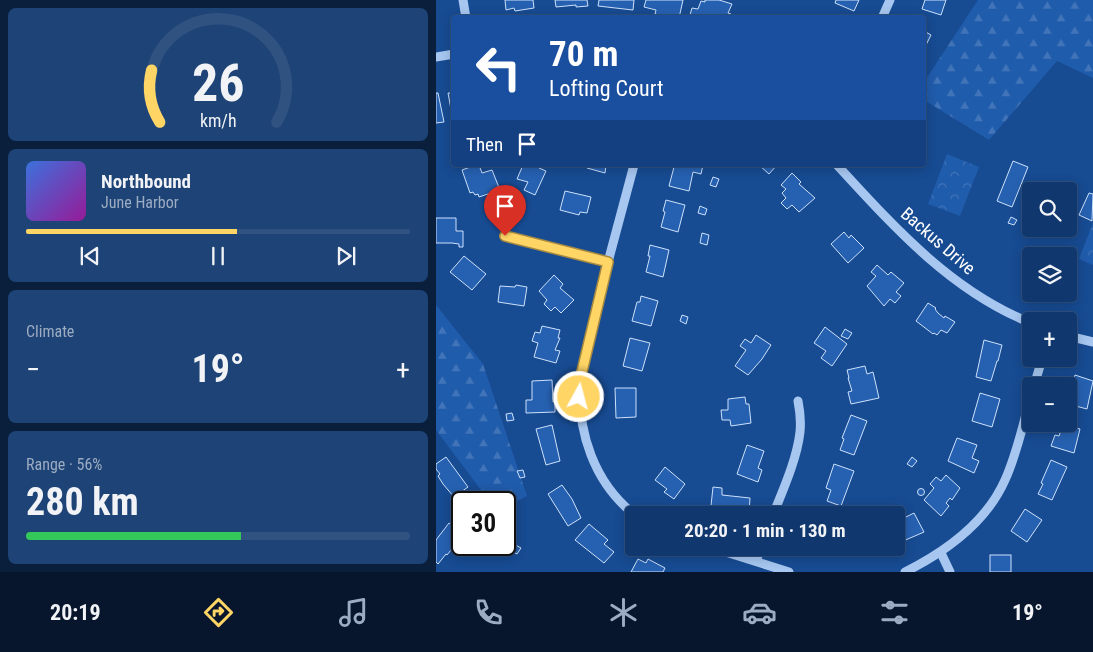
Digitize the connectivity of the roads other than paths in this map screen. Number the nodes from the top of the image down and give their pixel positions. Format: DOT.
graph roads {
  1 [pos="463,0"];
  2 [pos="890,0"];
  3 [pos="466,15"];
  4 [pos="883,15"];
  5 [pos="451,54"];
  6 [pos="436,57"];
  7 [pos="633,167"];
  8 [pos="839,167"];
  9 [pos="505,236"];
  10 [pos="608,262"];
  11 [pos="1022,320"];
  12 [pos="1077,338"];
  13 [pos="1093,342"];
  14 [pos="798,401"];
  15 [pos="1022,426"];
  16 [pos="776,506"];
  17 [pos="625,507"];
  18 [pos="941,553"];
  19 [pos="739,556"];
  20 [pos="758,556"];
  21 [pos="756,561"];
  22 [pos="789,572"];
  23 [pos="905,572"];
  24 [pos="950,572"];
  1 -- 3 [label="street"];
  2 -- 4 [label="street"];
  5 -- 6 [label="street"];
  7 -- 10 [label="street"];
  8 -- 11 [label="street, Backus Drive"];
  9 -- 10 [label="street"];
  10 -- 17 [label="street"];
  12 -- 13 [label="street"];
  14 -- 16 [label="street"];
  15 -- 18 [label="street"];
  18 -- 23 [label="street"];
  18 -- 24 [label="street"];
  19 -- 21 [label="street"];
  20 -- 21 [label="street"];
  21 -- 22 [label="street"];
}
